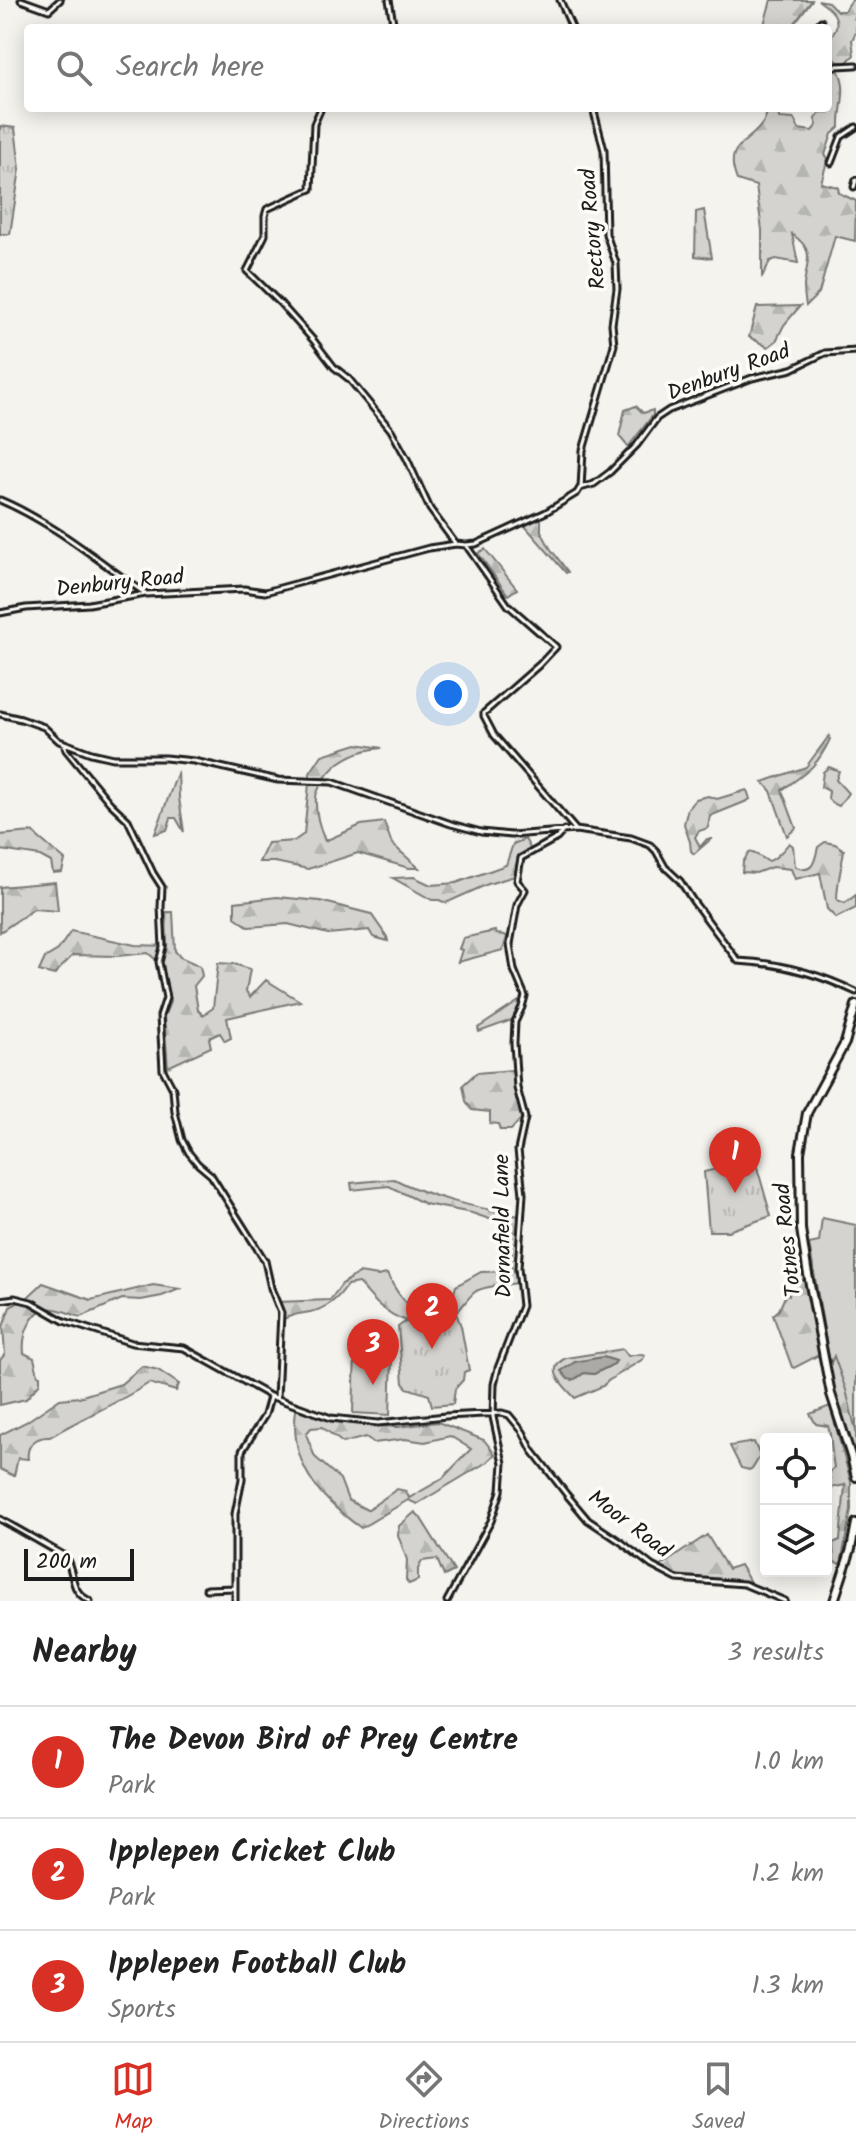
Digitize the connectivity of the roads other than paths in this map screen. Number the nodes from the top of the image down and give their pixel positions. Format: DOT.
graph roads {
  1 [pos="21,0"];
  2 [pos="60,0"];
  3 [pos="389,0"];
  4 [pos="560,0"];
  5 [pos="821,21"];
  6 [pos="393,24"];
  7 [pos="570,24"];
  8 [pos="818,24"];
  9 [pos="856,64"];
  10 [pos="832,68"];
  11 [pos="856,71"];
  12 [pos="319,112"];
  13 [pos="594,112"];
  14 [pos="856,127"];
  15 [pos="831,163"];
  16 [pos="856,180"];
  17 [pos="854,187"];
  18 [pos="856,351"];
  19 [pos="580,488"];
  20 [pos="0,500"];
  21 [pos="456,544"];
  22 [pos="466,545"];
  23 [pos="146,594"];
  24 [pos="0,613"];
  25 [pos="0,714"];
  26 [pos="64,743"];
  27 [pos="564,830"];
  28 [pos="576,830"];
  29 [pos="856,992"];
  30 [pos="856,1005"];
  31 [pos="0,1300"];
  32 [pos="270,1396"];
  33 [pos="277,1398"];
  34 [pos="493,1413"];
  35 [pos="856,1477"];
  36 [pos="0,1519"];
  37 [pos="856,1523"];
  38 [pos="235,1588"];
  39 [pos="206,1589"];
  40 [pos="90,1601"];
  41 [pos="235,1601"];
  42 [pos="447,1601"];
  43 [pos="785,1601"];
  44 [pos="834,1601"];
  1 -- 2 [label="street"];
  3 -- 6 [label="street"];
  4 -- 7 [label="street"];
  5 -- 8 [label="street"];
  9 -- 10 [label="street"];
  9 -- 11 [label="street"];
  12 -- 21 [label="street"];
  13 -- 19 [label="street, Rectory Road"];
  14 -- 15 [label="street"];
  16 -- 17 [label="street"];
  18 -- 19 [label="street, Denbury Road"];
  19 -- 22 [label="street, Denbury Road"];
  20 -- 23 [label="street"];
  21 -- 22 [label="street, Denbury Road"];
  21 -- 23 [label="street, Denbury Road"];
  22 -- 28 [label="street"];
  23 -- 24 [label="street, Denbury Road"];
  25 -- 26 [label="street"];
  26 -- 27 [label="street"];
  26 -- 33 [label="street"];
  27 -- 28 [label="street"];
  27 -- 34 [label="street, Dornafield Lane"];
  28 -- 29 [label="street"];
  30 -- 35 [label="main road, Totnes Road"];
  31 -- 32 [label="street"];
  32 -- 33 [label="street"];
  32 -- 38 [label="street"];
  33 -- 34 [label="street"];
  34 -- 42 [label="street, Dornafield Lane"];
  34 -- 43 [label="street, Moor Road"];
  36 -- 40 [label="street"];
  37 -- 44 [label="main road"];
  38 -- 39 [label="street"];
  38 -- 41 [label="street"];
}
